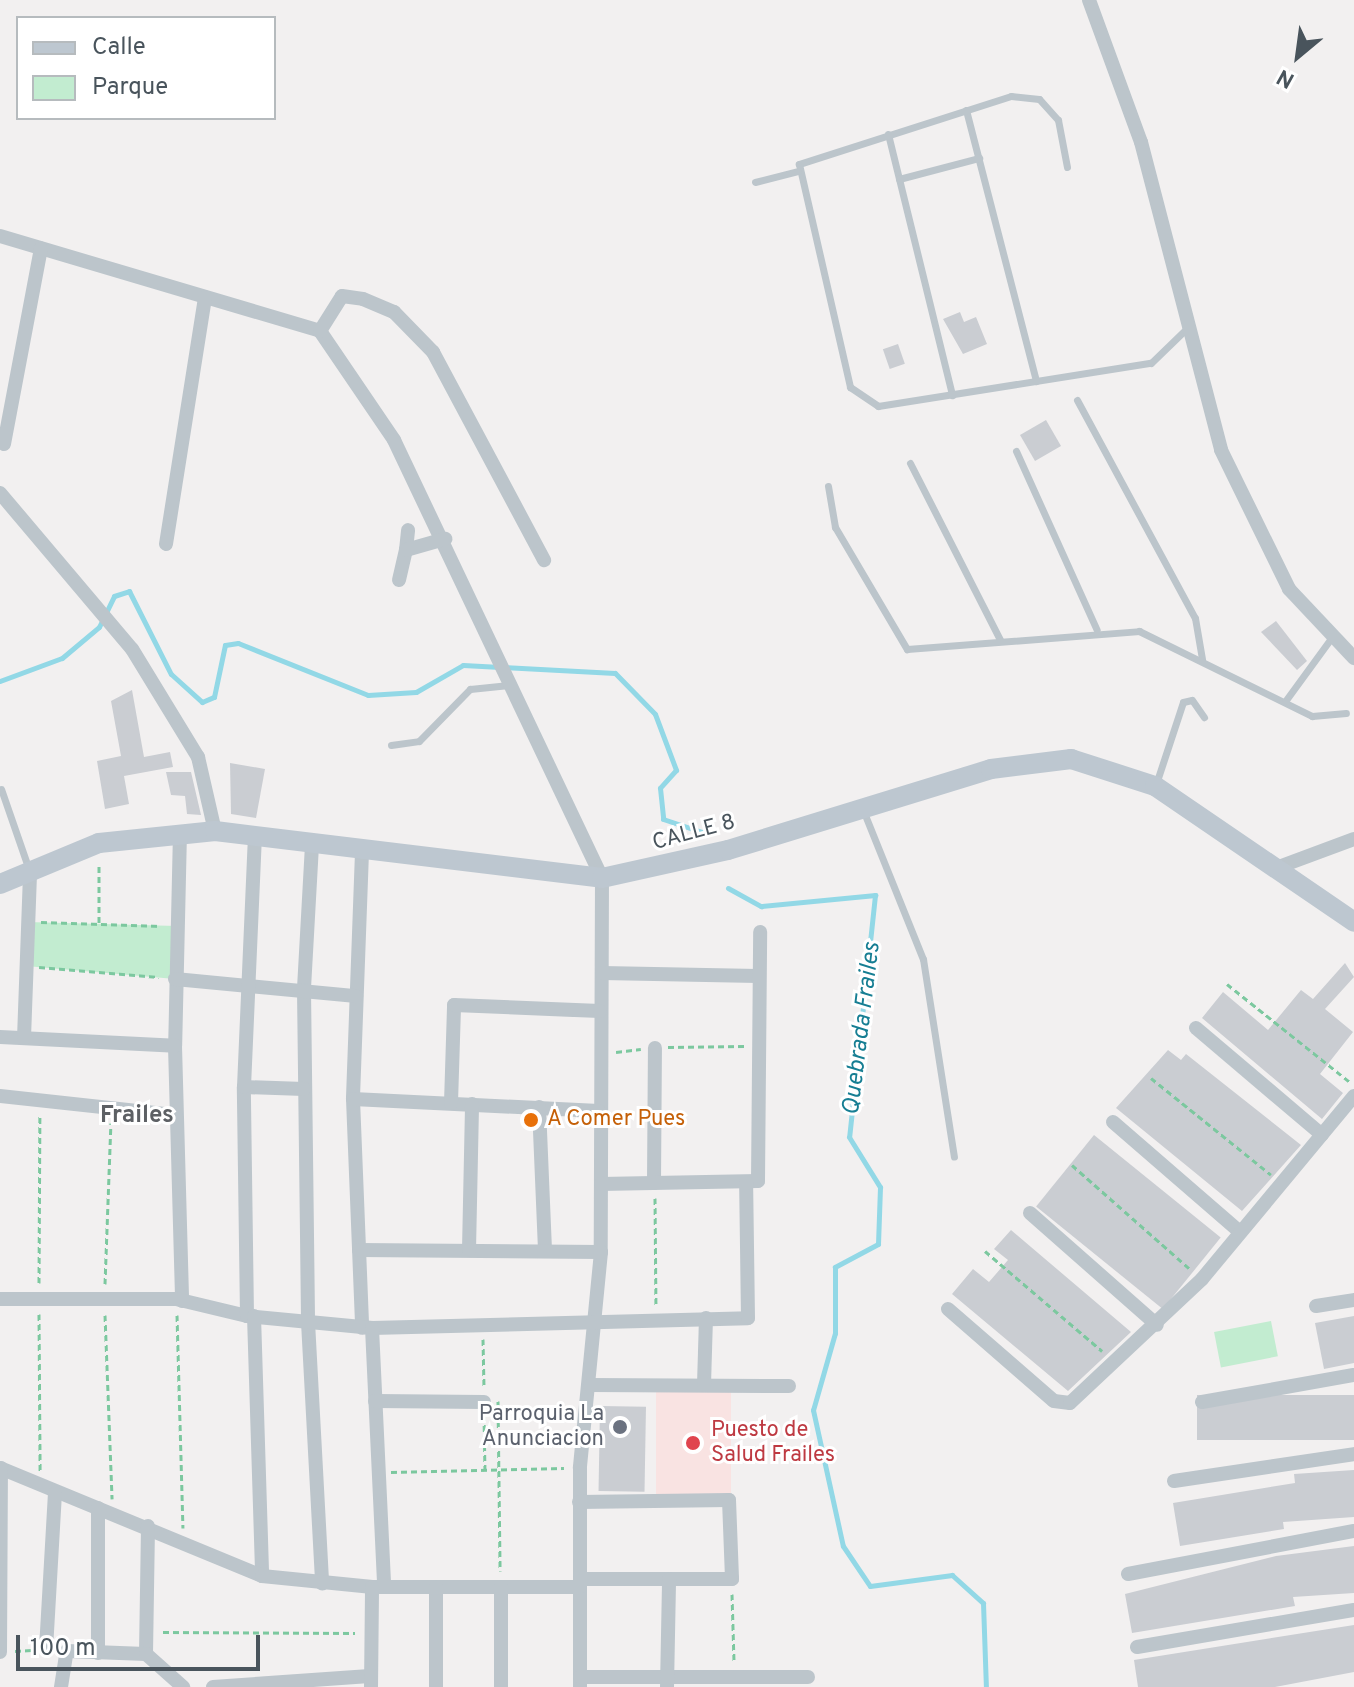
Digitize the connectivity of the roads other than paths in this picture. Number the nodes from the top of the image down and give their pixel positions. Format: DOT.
graph roads {
  1 [pos="1089,0"];
  2 [pos="966,110"];
  3 [pos="888,134"];
  4 [pos="979,158"];
  5 [pos="1067,167"];
  6 [pos="798,171"];
  7 [pos="899,179"];
  8 [pos="755,182"];
  9 [pos="0,236"];
  10 [pos="41,248"];
  11 [pos="205,297"];
  12 [pos="1187,328"];
  13 [pos="320,331"];
  14 [pos="1036,381"];
  15 [pos="952,395"];
  16 [pos="1077,400"];
  17 [pos="4,444"];
  18 [pos="1016,451"];
  19 [pos="910,463"];
  20 [pos="828,486"];
  21 [pos="0,493"];
  22 [pos="408,530"];
  23 [pos="445,539"];
  24 [pos="166,544"];
  25 [pos="406,550"];
  26 [pos="544,560"];
  27 [pos="399,580"];
  28 [pos="1097,630"];
  29 [pos="1332,637"];
  30 [pos="1000,640"];
  31 [pos="1354,658"];
  32 [pos="1202,659"];
  33 [pos="507,680"];
  34 [pos="1286,700"];
  35 [pos="1346,713"];
  36 [pos="1204,717"];
  37 [pos="391,745"];
  38 [pos="1155,786"];
  39 [pos="1,789"];
  40 [pos="863,810"];
  41 [pos="215,831"];
  42 [pos="180,832"];
  43 [pos="255,836"];
  44 [pos="1354,839"];
  45 [pos="312,845"];
  46 [pos="362,852"];
  47 [pos="1276,868"];
  48 [pos="30,873"];
  49 [pos="602,878"];
  50 [pos="0,884"];
  51 [pos="1354,922"];
  52 [pos="760,932"];
  53 [pos="602,973"];
  54 [pos="758,976"];
  55 [pos="175,979"];
  56 [pos="247,985"];
  57 [pos="304,990"];
  58 [pos="356,996"];
  59 [pos="600,1011"];
  60 [pos="1196,1028"];
  61 [pos="0,1037"];
  62 [pos="24,1038"];
  63 [pos="175,1046"];
  64 [pos="655,1048"];
  65 [pos="244,1087"];
  66 [pos="304,1089"];
  67 [pos="0,1096"];
  68 [pos="1354,1096"];
  69 [pos="353,1099"];
  70 [pos="451,1103"];
  71 [pos="472,1104"];
  72 [pos="539,1107"];
  73 [pos="599,1111"];
  74 [pos="176,1115"];
  75 [pos="1113,1122"];
  76 [pos="1322,1135"];
  77 [pos="954,1157"];
  78 [pos="746,1182"];
  79 [pos="654,1183"];
  80 [pos="601,1184"];
  81 [pos="1030,1213"];
  82 [pos="1240,1232"];
  83 [pos="359,1250"];
  84 [pos="469,1250"];
  85 [pos="545,1251"];
  86 [pos="601,1252"];
  87 [pos="0,1299"];
  88 [pos="179,1300"];
  89 [pos="1354,1300"];
  90 [pos="1316,1306"];
  91 [pos="948,1309"];
  92 [pos="250,1316"];
  93 [pos="596,1318"];
  94 [pos="706,1318"];
  95 [pos="308,1322"];
  96 [pos="1157,1325"];
  97 [pos="367,1328"];
  98 [pos="1354,1375"];
  99 [pos="590,1385"];
  100 [pos="704,1385"];
  101 [pos="789,1386"];
  102 [pos="375,1401"];
  103 [pos="484,1402"];
  104 [pos="1202,1402"];
  105 [pos="1354,1454"];
  106 [pos="0,1468"];
  107 [pos="1174,1481"];
  108 [pos="55,1493"];
  109 [pos="579,1502"];
  110 [pos="98,1508"];
  111 [pos="148,1526"];
  112 [pos="1354,1531"];
  113 [pos="1128,1574"];
  114 [pos="262,1576"];
  115 [pos="669,1579"];
  116 [pos="580,1583"];
  117 [pos="322,1584"];
  118 [pos="378,1587"];
  119 [pos="436,1587"];
  120 [pos="501,1587"];
  121 [pos="1354,1610"];
  122 [pos="1137,1647"];
  123 [pos="46,1649"];
  124 [pos="0,1652"];
  125 [pos="98,1653"];
  126 [pos="146,1654"];
  127 [pos="808,1677"];
  128 [pos="725,1680"];
  129 [pos="371,1681"];
  130 [pos="580,1682"];
  131 [pos="667,1682"];
  132 [pos="772,1682"];
  133 [pos="61,1687"];
  134 [pos="183,1687"];
  135 [pos="213,1687"];
  136 [pos="436,1687"];
  137 [pos="501,1687"];
  1 -- 12 [label="street"];
  2 -- 3 [label="lane"];
  2 -- 4 [label="lane"];
  2 -- 5 [label="lane"];
  3 -- 6 [label="lane"];
  3 -- 7 [label="lane"];
  4 -- 7 [label="lane"];
  4 -- 14 [label="lane"];
  6 -- 8 [label="lane"];
  6 -- 15 [label="lane"];
  7 -- 15 [label="lane"];
  9 -- 10 [label="street"];
  10 -- 11 [label="street"];
  10 -- 17 [label="street"];
  11 -- 13 [label="street"];
  11 -- 24 [label="street"];
  12 -- 14 [label="lane"];
  12 -- 29 [label="street"];
  13 -- 23 [label="street"];
  13 -- 26 [label="street"];
  14 -- 15 [label="lane"];
  16 -- 32 [label="lane"];
  18 -- 28 [label="lane"];
  19 -- 30 [label="lane"];
  20 -- 30 [label="lane"];
  21 -- 41 [label="street"];
  22 -- 25 [label="street"];
  23 -- 25 [label="street"];
  23 -- 33 [label="street"];
  25 -- 27 [label="street"];
  28 -- 30 [label="lane"];
  28 -- 32 [label="lane"];
  29 -- 31 [label="street"];
  29 -- 34 [label="lane"];
  32 -- 34 [label="lane"];
  33 -- 37 [label="lane"];
  33 -- 49 [label="street"];
  34 -- 35 [label="lane"];
  36 -- 38 [label="lane"];
  38 -- 40 [label="street, CALLE 8"];
  38 -- 47 [label="street, CALLE 8"];
  39 -- 48 [label="lane"];
  40 -- 49 [label="street, CALLE 8"];
  40 -- 77 [label="lane"];
  41 -- 42 [label="street, CALLE 8"];
  41 -- 43 [label="street, CALLE 8"];
  42 -- 48 [label="street, CALLE 8"];
  42 -- 55 [label="street"];
  43 -- 45 [label="street, CALLE 8"];
  43 -- 56 [label="street"];
  44 -- 47 [label="street"];
  45 -- 46 [label="street, CALLE 8"];
  45 -- 57 [label="street"];
  46 -- 49 [label="street, CALLE 8"];
  46 -- 58 [label="street"];
  47 -- 51 [label="street, CALLE 8"];
  48 -- 50 [label="street, CALLE 8"];
  48 -- 62 [label="street"];
  49 -- 53 [label="street"];
  52 -- 54 [label="street"];
  53 -- 54 [label="street"];
  53 -- 59 [label="street"];
  54 -- 78 [label="street"];
  55 -- 56 [label="street"];
  55 -- 63 [label="street"];
  56 -- 57 [label="street"];
  56 -- 65 [label="street"];
  57 -- 58 [label="street"];
  57 -- 66 [label="street"];
  58 -- 69 [label="street"];
  59 -- 70 [label="street"];
  59 -- 73 [label="street"];
  60 -- 76 [label="street"];
  61 -- 62 [label="street"];
  62 -- 63 [label="street"];
  63 -- 74 [label="street"];
  64 -- 79 [label="street"];
  65 -- 66 [label="street"];
  65 -- 92 [label="street"];
  66 -- 95 [label="street"];
  67 -- 74 [label="street"];
  68 -- 76 [label="street"];
  69 -- 70 [label="street"];
  69 -- 83 [label="street"];
  70 -- 71 [label="street"];
  71 -- 72 [label="street"];
  71 -- 84 [label="street"];
  72 -- 73 [label="street"];
  72 -- 85 [label="street"];
  73 -- 80 [label="street"];
  74 -- 88 [label="street"];
  75 -- 82 [label="street"];
  76 -- 82 [label="street"];
  78 -- 79 [label="street"];
  78 -- 94 [label="street"];
  79 -- 80 [label="street"];
  80 -- 86 [label="street"];
  81 -- 96 [label="street"];
  82 -- 96 [label="street"];
  83 -- 84 [label="street"];
  83 -- 97 [label="street"];
  84 -- 85 [label="street"];
  85 -- 86 [label="street"];
  86 -- 93 [label="street"];
  87 -- 88 [label="street"];
  88 -- 92 [label="street"];
  89 -- 90 [label="street"];
  91 -- 96 [label="street"];
  92 -- 95 [label="street"];
  92 -- 114 [label="street"];
  93 -- 94 [label="street"];
  93 -- 97 [label="street"];
  93 -- 99 [label="street"];
  94 -- 100 [label="street"];
  95 -- 97 [label="street"];
  95 -- 117 [label="street"];
  97 -- 102 [label="street"];
  98 -- 104 [label="street"];
  99 -- 100 [label="street"];
  99 -- 109 [label="street"];
  100 -- 101 [label="street"];
  102 -- 103 [label="street"];
  102 -- 118 [label="street"];
  105 -- 107 [label="street"];
  106 -- 108 [label="street"];
  106 -- 124 [label="street"];
  108 -- 110 [label="street"];
  108 -- 123 [label="street"];
  109 -- 115 [label="street"];
  109 -- 116 [label="street"];
  110 -- 111 [label="street"];
  110 -- 125 [label="street"];
  111 -- 114 [label="street"];
  111 -- 126 [label="street"];
  112 -- 113 [label="street"];
  114 -- 117 [label="street"];
  115 -- 116 [label="street"];
  115 -- 131 [label="street"];
  116 -- 120 [label="street"];
  116 -- 130 [label="street"];
  117 -- 118 [label="street"];
  118 -- 119 [label="street"];
  118 -- 129 [label="street"];
  119 -- 120 [label="street"];
  119 -- 136 [label="street"];
  120 -- 137 [label="street"];
  121 -- 122 [label="street"];
  125 -- 126 [label="street"];
  125 -- 133 [label="street"];
  126 -- 134 [label="street"];
  127 -- 132 [label="street"];
  128 -- 131 [label="street"];
  128 -- 132 [label="street"];
  129 -- 135 [label="street"];
  130 -- 131 [label="street"];
}
